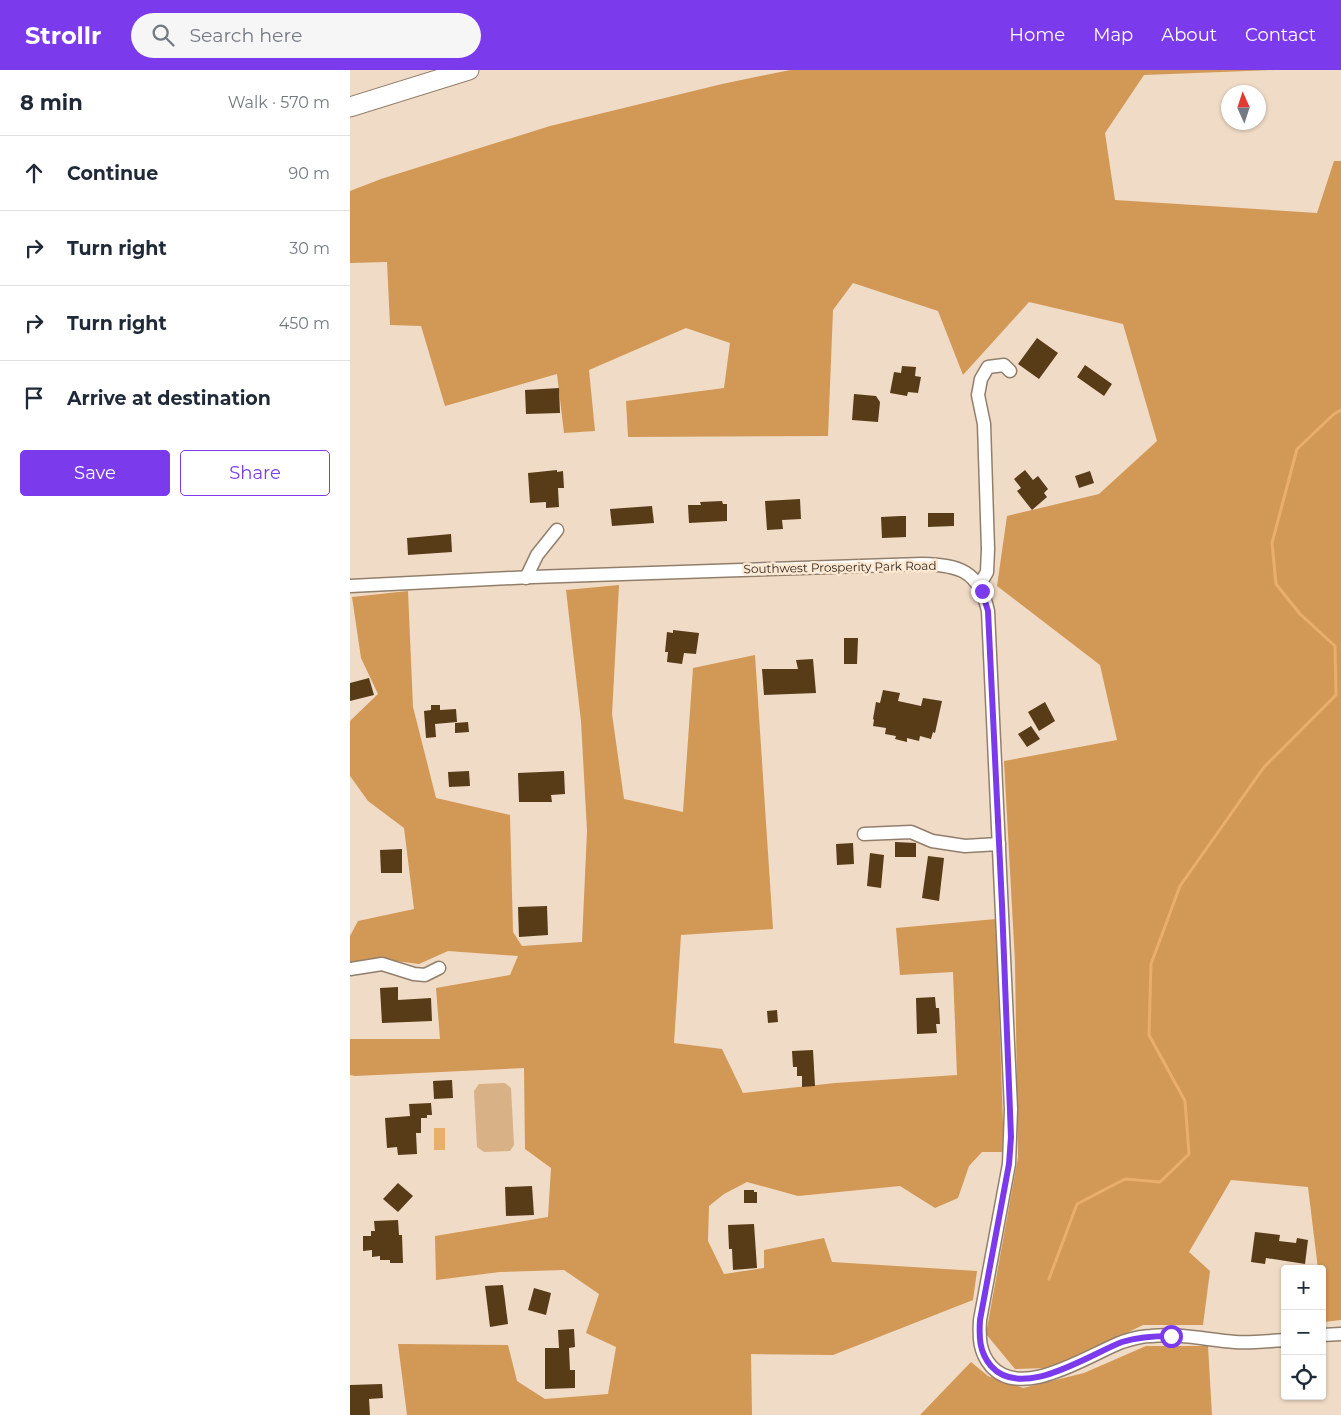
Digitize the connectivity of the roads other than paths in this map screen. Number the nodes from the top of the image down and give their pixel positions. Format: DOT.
graph roads {
  1 [pos="469,70"];
  2 [pos="350,107"];
  3 [pos="1010,371"];
  4 [pos="557,530"];
  5 [pos="526,578"];
  6 [pos="350,586"];
  7 [pos="979,586"];
  8 [pos="864,834"];
  9 [pos="999,844"];
  10 [pos="439,968"];
  11 [pos="350,969"];
  12 [pos="1341,1334"];
  13 [pos="1326,1335"];
  14 [pos="1281,1340"];
  1 -- 2 [label="highway"];
  3 -- 7 [label="street"];
  4 -- 5 [label="street"];
  5 -- 6 [label="street, Southwest Prosperity Park Road"];
  5 -- 7 [label="street, Southwest Prosperity Park Road"];
  7 -- 9 [label="street, Southwest Prosperity Park Road"];
  8 -- 9 [label="street"];
  9 -- 14 [label="street, Southwest Prosperity Park Road"];
  10 -- 11 [label="street"];
  12 -- 13 [label="street"];
}
